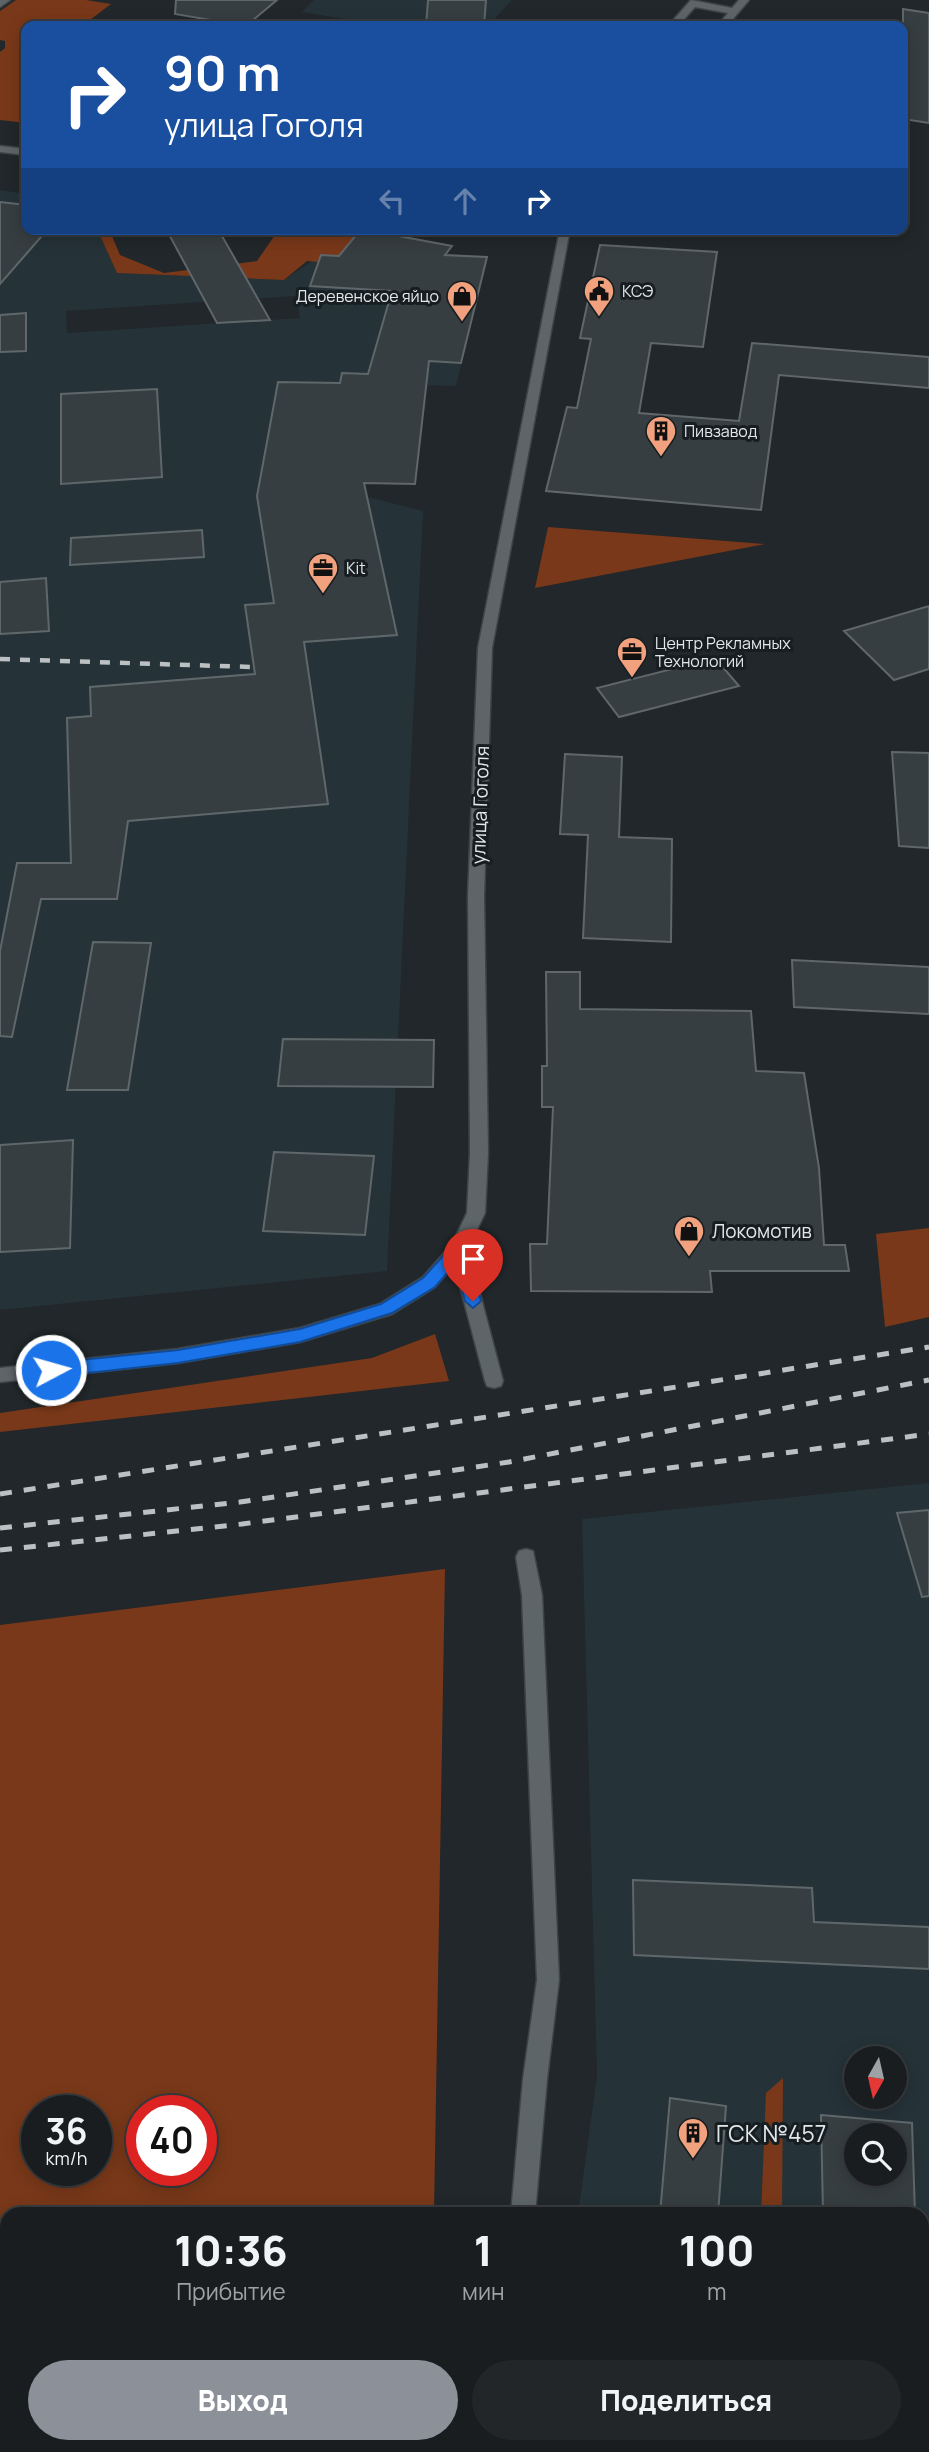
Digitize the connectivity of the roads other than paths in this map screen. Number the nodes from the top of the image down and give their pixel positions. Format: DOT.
graph roads {
  1 [pos="5,0"];
  2 [pos="744,0"];
  3 [pos="694,2"];
  4 [pos="0,4"];
  5 [pos="735,11"];
  6 [pos="677,21"];
  7 [pos="726,21"];
  8 [pos="0,149"];
  9 [pos="21,151"];
  10 [pos="564,235"];
  11 [pos="459,1248"];
  12 [pos="0,1376"];
  13 [pos="494,1381"];
  14 [pos="526,1558"];
  15 [pos="524,2207"];
  1 -- 4 [label="street"];
  2 -- 5 [label="street"];
  3 -- 5 [label="street"];
  3 -- 6 [label="street"];
  5 -- 7 [label="street"];
  8 -- 9 [label="street"];
  10 -- 11 [label="street, улица Гоголя"];
  11 -- 12 [label="street, улица Гоголя"];
  11 -- 13 [label="street"];
  14 -- 15 [label="street"];
}
